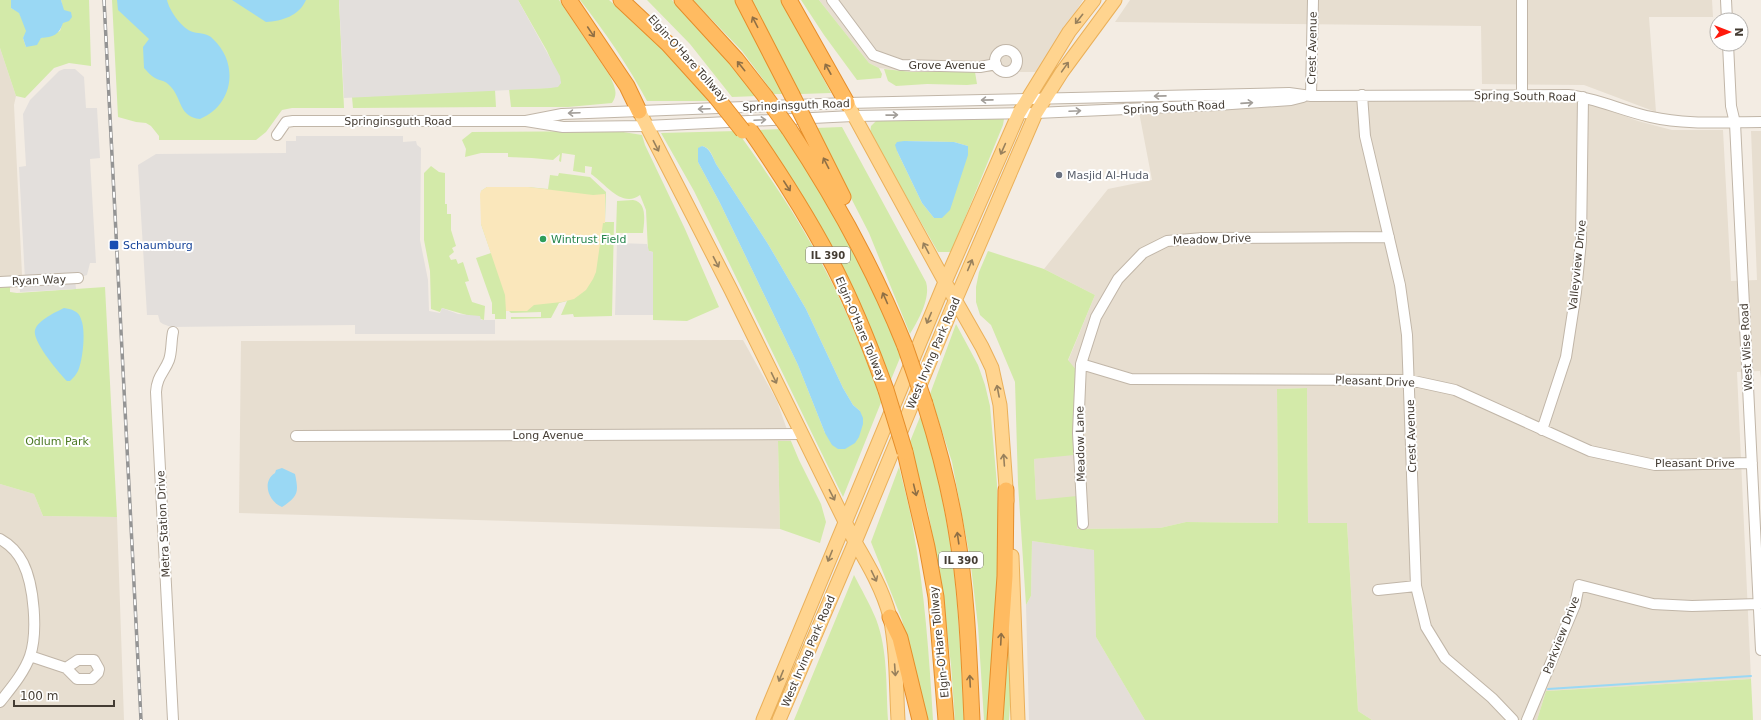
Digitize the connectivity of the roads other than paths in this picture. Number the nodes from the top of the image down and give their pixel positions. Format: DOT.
graph roads {
  1 [pos="570,0"];
  2 [pos="621,0"];
  3 [pos="635,0"];
  4 [pos="682,0"];
  5 [pos="743,0"];
  6 [pos="789,0"];
  7 [pos="832,0"];
  8 [pos="1094,0"];
  9 [pos="1115,0"];
  10 [pos="1313,0"];
  11 [pos="1522,0"];
  12 [pos="1726,0"];
  13 [pos="1727,12"];
  14 [pos="1728,52"];
  15 [pos="996,64"];
  16 [pos="1522,94"];
  17 [pos="1362,95"];
  18 [pos="1311,96"];
  19 [pos="720,97"];
  20 [pos="1583,97"];
  21 [pos="1043,99"];
  22 [pos="1026,100"];
  23 [pos="850,109"];
  24 [pos="639,111"];
  25 [pos="1019,113"];
  26 [pos="1036,113"];
  27 [pos="526,121"];
  28 [pos="1761,122"];
  29 [pos="1735,123"];
  30 [pos="646,126"];
  31 [pos="277,135"];
  32 [pos="1389,237"];
  33 [pos="875,275"];
  34 [pos="78,278"];
  35 [pos="0,282"];
  36 [pos="944,282"];
  37 [pos="955,301"];
  38 [pos="172,332"];
  39 [pos="1081,364"];
  40 [pos="1409,380"];
  41 [pos="1542,430"];
  42 [pos="801,434"];
  43 [pos="296,436"];
  44 [pos="1756,447"];
  45 [pos="1752,463"];
  46 [pos="1006,490"];
  47 [pos="845,520"];
  48 [pos="1082,524"];
  49 [pos="0,539"];
  50 [pos="855,542"];
  51 [pos="1416,586"];
  52 [pos="1378,590"];
  53 [pos="1759,604"];
  54 [pos="890,617"];
  55 [pos="1761,650"];
  56 [pos="30,656"];
  57 [pos="66,668"];
  58 [pos="0,702"];
  59 [pos="173,720"];
  60 [pos="763,720"];
  61 [pos="779,720"];
  62 [pos="898,720"];
  63 [pos="920,720"];
  64 [pos="946,720"];
  65 [pos="972,720"];
  66 [pos="995,720"];
  67 [pos="1018,720"];
  68 [pos="1513,720"];
  69 [pos="1527,720"];
  1 -- 24 [label="highway, one-way"];
  2 -- 19 [label="highway"];
  3 -- 19 [label="highway, Elgin-O'Hare Tollway / IL 390"];
  33 -- 4 [label="highway, IL 390, one-way, bridge"];
  33 -- 5 [label="highway, one-way, bridge"];
  23 -- 6 [label="highway, one-way"];
  7 -- 15 [label="street, Grove Avenue"];
  8 -- 22 [label="main road, West Irving Park Road, one-way"];
  21 -- 9 [label="main road, West Irving Park Road, one-way"];
  10 -- 18 [label="street, Crest Avenue"];
  11 -- 16 [label="street"];
  12 -- 13 [label="street"];
  14 -- 29 [label="street, West Wise Road"];
  16 -- 17 [label="street, Spring South Road"];
  16 -- 20 [label="street, Spring South Road"];
  17 -- 18 [label="street, Spring South Road"];
  17 -- 32 [label="street, Crest Avenue"];
  18 -- 21 [label="street, Spring South Road, one-way"];
  26 -- 18 [label="street, Spring South Road, one-way"];
  19 -- 64 [label="highway, Elgin-O'Hare Tollway / IL 390, one-way, bridge"];
  20 -- 29 [label="street, Spring South Road"];
  20 -- 41 [label="street, Valleyview Drive"];
  21 -- 22 [label="street, Springinsguth Road"];
  21 -- 26 [label="main road, West Irving Park Road"];
  22 -- 23 [label="street, Springinsguth Road, one-way"];
  22 -- 25 [label="main road, West Irving Park Road"];
  23 -- 24 [label="street, Springinsguth Road, one-way"];
  23 -- 25 [label="street, Springinsguth Road, one-way"];
  30 -- 23 [label="street, Springinsguth Road, one-way"];
  36 -- 23 [label="main road, one-way"];
  24 -- 27 [label="street, Springinsguth Road, one-way"];
  24 -- 30 [label="main road"];
  25 -- 26 [label="street, Springinsguth Road"];
  25 -- 36 [label="main road, West Irving Park Road, one-way"];
  37 -- 26 [label="main road, West Irving Park Road, one-way"];
  27 -- 30 [label="street, Springinsguth Road"];
  27 -- 31 [label="street, Springinsguth Road"];
  28 -- 29 [label="street, Spring South Road"];
  29 -- 44 [label="street, West Wise Road"];
  30 -- 42 [label="main road, one-way"];
  32 -- 39 [label="street, Meadow Drive"];
  32 -- 40 [label="street, Crest Avenue"];
  65 -- 33 [label="highway, IL 390, one-way, bridge"];
  34 -- 35 [label="street, Ryan Way"];
  36 -- 37 [label="main road"];
  36 -- 47 [label="main road, West Irving Park Road, one-way"];
  46 -- 37 [label="main road, one-way"];
  37 -- 50 [label="main road, West Irving Park Road"];
  38 -- 59 [label="street, Metra Station Drive"];
  39 -- 40 [label="street, Pleasant Drive"];
  39 -- 48 [label="street, Meadow Lane"];
  40 -- 41 [label="street, Pleasant Drive"];
  40 -- 51 [label="street, Crest Avenue"];
  41 -- 45 [label="street, Pleasant Drive"];
  42 -- 43 [label="street, Long Avenue"];
  42 -- 47 [label="main road, one-way"];
  44 -- 45 [label="street, West Wise Road"];
  45 -- 53 [label="street, West Wise Road"];
  66 -- 46 [label="highway, one-way"];
  46 -- 67 [label="main road"];
  47 -- 50 [label="main road"];
  47 -- 60 [label="main road, West Irving Park Road, one-way"];
  49 -- 56 [label="street"];
  50 -- 54 [label="main road, one-way"];
  50 -- 61 [label="main road, West Irving Park Road"];
  51 -- 52 [label="street"];
  51 -- 68 [label="street, Crest Avenue"];
  53 -- 55 [label="street, West Wise Road"];
  53 -- 69 [label="street, Parkview Drive"];
  54 -- 62 [label="main road, one-way"];
  54 -- 63 [label="highway"];
  56 -- 57 [label="street"];
  56 -- 58 [label="street"];
}
